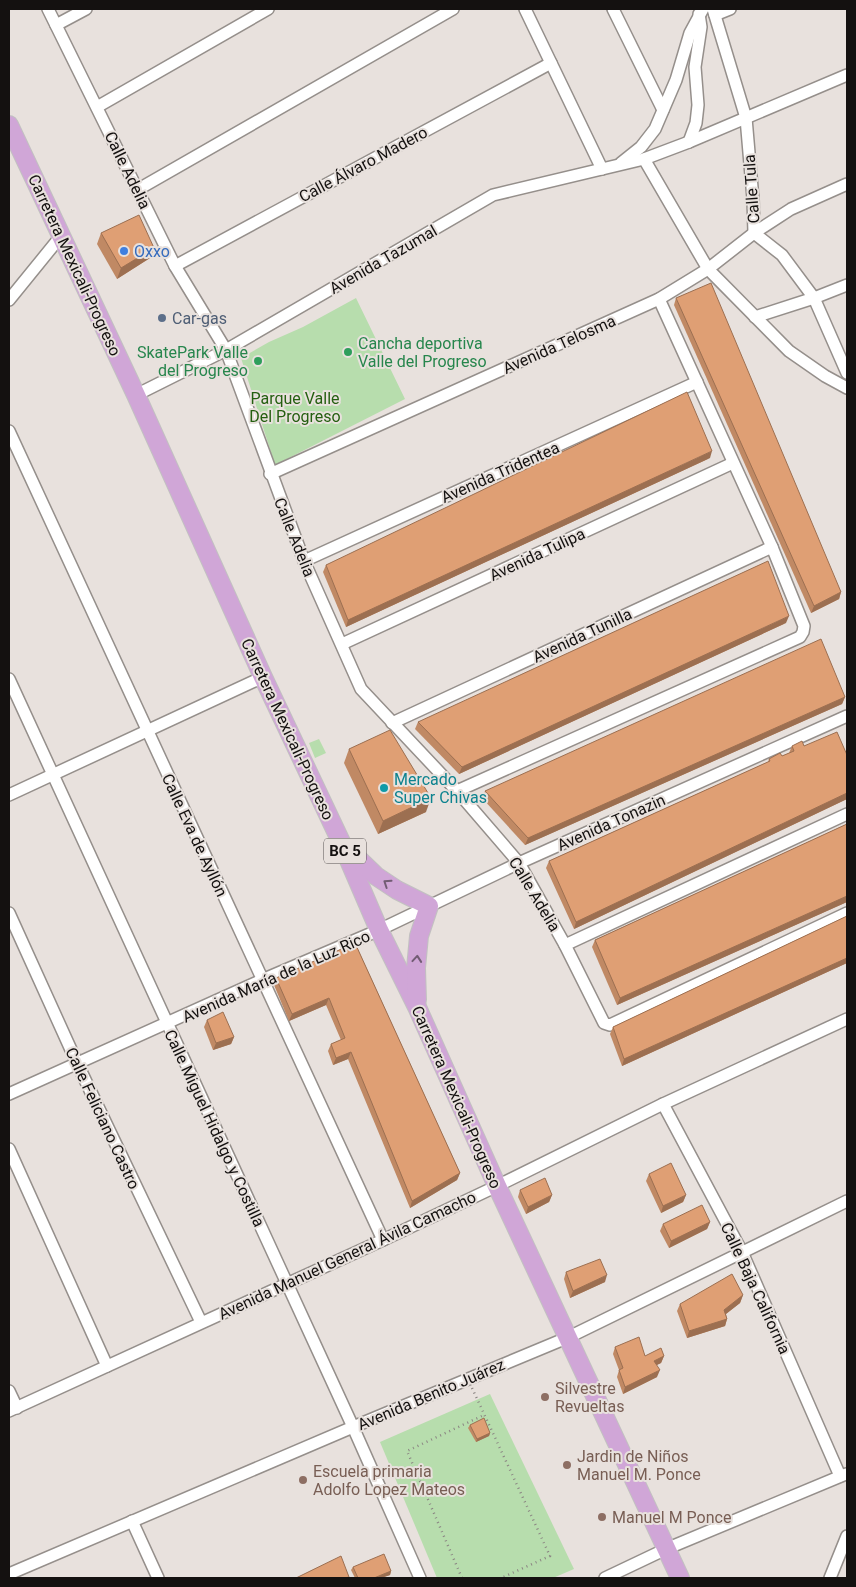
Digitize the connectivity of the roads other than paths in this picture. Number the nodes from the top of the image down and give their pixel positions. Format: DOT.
graph roads {
  1 [pos="48,9"];
  2 [pos="86,9"];
  3 [pos="268,9"];
  4 [pos="453,9"];
  5 [pos="525,9"];
  6 [pos="613,9"];
  7 [pos="730,9"];
  8 [pos="701,11"];
  9 [pos="714,12"];
  10 [pos="56,25"];
  11 [pos="551,63"];
  12 [pos="847,76"];
  13 [pos="97,107"];
  14 [pos="663,110"];
  15 [pos="746,118"];
  16 [pos="9,125"];
  17 [pos="689,142"];
  18 [pos="644,159"];
  19 [pos="620,164"];
  20 [pos="602,169"];
  21 [pos="847,184"];
  22 [pos="137,190"];
  23 [pos="754,233"];
  24 [pos="61,236"];
  25 [pos="175,266"];
  26 [pos="708,269"];
  27 [pos="847,285"];
  28 [pos="814,298"];
  29 [pos="659,299"];
  30 [pos="9,300"];
  31 [pos="755,317"];
  32 [pos="226,350"];
  33 [pos="847,373"];
  34 [pos="697,382"];
  35 [pos="847,388"];
  36 [pos="136,395"];
  37 [pos="9,430"];
  38 [pos="733,463"];
  39 [pos="270,474"];
  40 [pos="772,547"];
  41 [pos="304,561"];
  42 [pos="342,644"];
  43 [pos="263,678"];
  44 [pos="9,679"];
  45 [pos="846,719"];
  46 [pos="392,723"];
  47 [pos="147,731"];
  48 [pos="52,774"];
  49 [pos="457,791"];
  50 [pos="9,795"];
  51 [pos="847,814"];
  52 [pos="342,844"];
  53 [pos="519,863"];
  54 [pos="429,906"];
  55 [pos="9,913"];
  56 [pos="847,913"];
  57 [pos="379,930"];
  58 [pos="565,945"];
  59 [pos="262,980"];
  60 [pos="417,1007"];
  61 [pos="847,1019"];
  62 [pos="166,1024"];
  63 [pos="77,1063"];
  64 [pos="9,1094"];
  65 [pos="663,1104"];
  66 [pos="9,1149"];
  67 [pos="498,1186"];
  68 [pos="847,1201"];
  69 [pos="383,1240"];
  70 [pos="742,1252"];
  71 [pos="286,1283"];
  72 [pos="201,1322"];
  73 [pos="569,1337"];
  74 [pos="106,1366"];
  75 [pos="9,1391"];
  76 [pos="13,1410"];
  77 [pos="353,1427"];
  78 [pos="844,1475"];
  79 [pos="132,1521"];
  80 [pos="847,1536"];
  81 [pos="666,1549"];
  82 [pos="9,1574"];
  83 [pos="158,1578"];
  84 [pos="420,1578"];
  85 [pos="604,1578"];
  86 [pos="680,1578"];
  87 [pos="830,1578"];
  1 -- 10 [label="street, Calle Adelia"];
  2 -- 10 [label="street"];
  3 -- 13 [label="street"];
  4 -- 22 [label="street"];
  5 -- 11 [label="street"];
  6 -- 14 [label="street"];
  7 -- 9 [label="street"];
  8 -- 14 [label="street"];
  8 -- 17 [label="street"];
  9 -- 15 [label="street, Calle Tula"];
  10 -- 13 [label="street, Calle Adelia"];
  11 -- 20 [label="street"];
  11 -- 25 [label="street, Calle Álvaro Madero"];
  12 -- 15 [label="street, Avenida Tazumal"];
  13 -- 22 [label="street, Calle Adelia"];
  14 -- 19 [label="street"];
  15 -- 17 [label="street, Avenida Tazumal"];
  15 -- 23 [label="street, Calle Tula"];
  16 -- 24 [label="main road, Carretera Mexicali-Progreso / BC 5"];
  17 -- 18 [label="street, Avenida Tazumal"];
  18 -- 19 [label="street, Avenida Tazumal"];
  18 -- 26 [label="street"];
  19 -- 20 [label="street, Avenida Tazumal"];
  20 -- 32 [label="street, Avenida Tazumal"];
  21 -- 23 [label="street, Avenida Telosma"];
  22 -- 25 [label="street, Calle Adelia"];
  23 -- 26 [label="street, Avenida Telosma"];
  23 -- 28 [label="street, Calle Tula"];
  24 -- 30 [label="street"];
  24 -- 36 [label="main road, Carretera Mexicali-Progreso / BC 5"];
  25 -- 32 [label="street, Calle Adelia"];
  26 -- 29 [label="street, Avenida Telosma"];
  26 -- 31 [label="street"];
  27 -- 28 [label="street"];
  28 -- 31 [label="street"];
  28 -- 33 [label="street, Calle Tula"];
  29 -- 34 [label="street"];
  29 -- 39 [label="street, Avenida Telosma"];
  31 -- 35 [label="street"];
  32 -- 36 [label="street, Avenida Tazumal"];
  32 -- 39 [label="street, Calle Adelia"];
  34 -- 38 [label="street"];
  34 -- 41 [label="street, Avenida Tridentea"];
  36 -- 43 [label="main road, Carretera Mexicali-Progreso / BC 5"];
  37 -- 47 [label="street, Calle Eva de Ayllón"];
  38 -- 40 [label="street"];
  38 -- 42 [label="street, Avenida Tulipa"];
  39 -- 41 [label="street, Calle Adelia"];
  40 -- 46 [label="street, Avenida Tunilla"];
  40 -- 49 [label="street"];
  41 -- 42 [label="street, Calle Adelia"];
  42 -- 46 [label="street, Calle Adelia"];
  43 -- 47 [label="street"];
  43 -- 52 [label="main road, Carretera Mexicali-Progreso / BC 5"];
  44 -- 48 [label="street, Calle Miguel Hidalgo y Costilla"];
  45 -- 53 [label="street, Avenida Tonazin"];
  46 -- 49 [label="street, Calle Adelia"];
  47 -- 48 [label="street"];
  47 -- 59 [label="street, Calle Eva de Ayllón"];
  48 -- 50 [label="street"];
  48 -- 62 [label="street, Calle Miguel Hidalgo y Costilla"];
  49 -- 53 [label="street, Calle Adelia"];
  51 -- 58 [label="street"];
  54 -- 52 [label="main road, one-way"];
  52 -- 57 [label="main road, Carretera Mexicali-Progreso / BC 5"];
  53 -- 54 [label="street, Avenida Tonazin"];
  53 -- 58 [label="street, Calle Adelia"];
  54 -- 57 [label="street, Avenida Tonazin"];
  60 -- 54 [label="main road, one-way"];
  55 -- 63 [label="street, Calle Feliciano Castro"];
  56 -- 58 [label="street, Calle Adelia"];
  57 -- 59 [label="street, Avenida María de la Luz Rico"];
  57 -- 60 [label="main road, Carretera Mexicali-Progreso / BC 5"];
  59 -- 62 [label="street, Avenida María de la Luz Rico"];
  59 -- 69 [label="street, Calle Eva de Ayllón"];
  60 -- 67 [label="main road, Carretera Mexicali-Progreso / BC 5"];
  61 -- 65 [label="street, Avenida Manuel General Ávila Camacho"];
  62 -- 63 [label="street, Avenida María de la Luz Rico"];
  62 -- 71 [label="street, Calle Miguel Hidalgo y Costilla"];
  63 -- 64 [label="street, Avenida María de la Luz Rico"];
  63 -- 72 [label="street, Calle Feliciano Castro"];
  65 -- 67 [label="street, Avenida Manuel General Ávila Camacho"];
  65 -- 70 [label="street, Calle Baja California"];
  66 -- 74 [label="street"];
  67 -- 69 [label="street, Avenida Manuel General Ávila Camacho"];
  67 -- 73 [label="main road, Carretera Mexicali-Progreso / BC 5"];
  68 -- 70 [label="street, Avenida Benito Juárez"];
  69 -- 71 [label="street, Avenida Manuel General Ávila Camacho"];
  70 -- 73 [label="street, Avenida Benito Juárez"];
  70 -- 78 [label="street, Calle Baja California"];
  71 -- 72 [label="street, Avenida Manuel General Ávila Camacho"];
  71 -- 77 [label="street, Calle Miguel Hidalgo y Costilla"];
  72 -- 74 [label="street, Avenida Manuel General Ávila Camacho"];
  73 -- 77 [label="street, Avenida Benito Juárez"];
  73 -- 81 [label="main road, Carretera Mexicali-Progreso / BC 5"];
  74 -- 76 [label="street, Avenida Manuel General Ávila Camacho"];
  75 -- 76 [label="street"];
  77 -- 79 [label="street, Avenida Benito Juárez"];
  77 -- 84 [label="street, Calle Miguel Hidalgo y Costilla"];
  78 -- 81 [label="street"];
  79 -- 82 [label="street, Avenida Benito Juárez"];
  79 -- 83 [label="street"];
  80 -- 87 [label="street"];
  81 -- 85 [label="street"];
  81 -- 86 [label="main road, Carretera Mexicali-Progreso / BC 5"];
}
